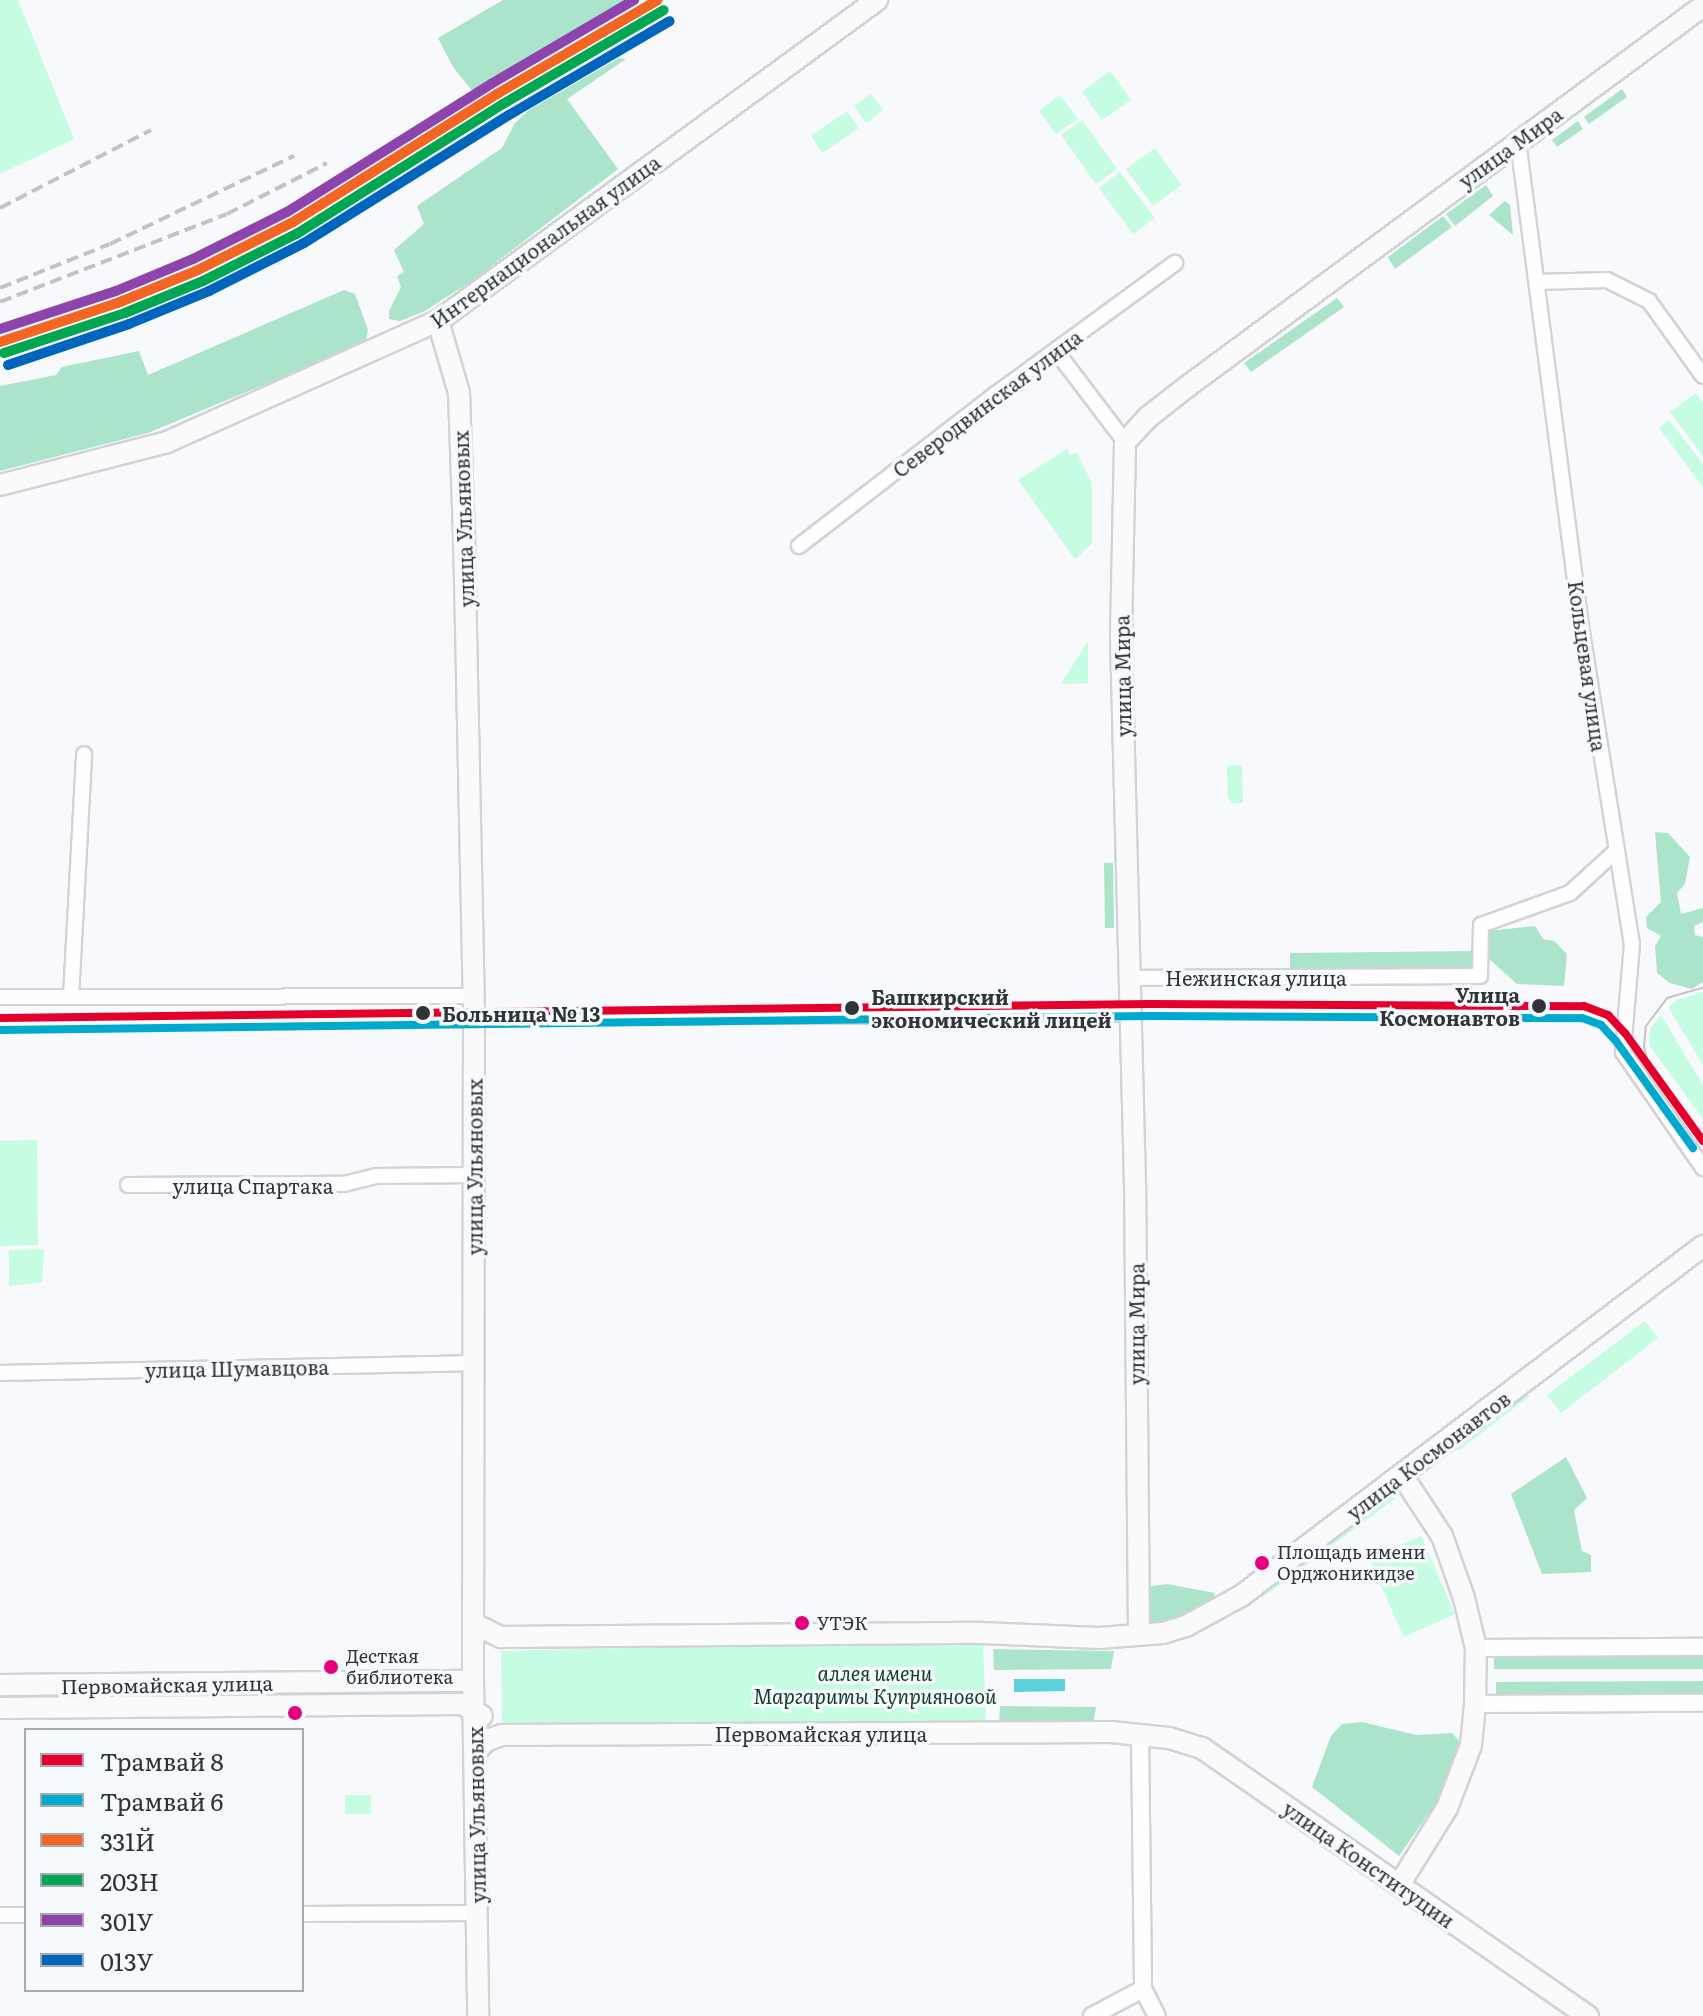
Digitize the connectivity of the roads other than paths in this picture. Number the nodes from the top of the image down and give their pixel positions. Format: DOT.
graph roads {
  1 [pos="877,0"];
  2 [pos="1703,6"];
  3 [pos="1518,141"];
  4 [pos="1175,263"];
  5 [pos="1537,282"];
  6 [pos="438,321"];
  7 [pos="1056,351"];
  8 [pos="1703,376"];
  9 [pos="1125,442"];
  10 [pos="0,485"];
  11 [pos="799,546"];
  12 [pos="84,754"];
  13 [pos="1616,851"];
  14 [pos="1128,978"];
  15 [pos="474,996"];
  16 [pos="0,997"];
  17 [pos="71,997"];
  18 [pos="1129,1014"];
  19 [pos="474,1018"];
  20 [pos="1703,1168"];
  21 [pos="474,1175"];
  22 [pos="128,1185"];
  23 [pos="1703,1246"];
  24 [pos="474,1363"];
  25 [pos="0,1373"];
  26 [pos="1402,1475"];
  27 [pos="476,1625"];
  28 [pos="1139,1635"];
  29 [pos="501,1637"];
  30 [pos="1703,1647"];
  31 [pos="1476,1648"];
  32 [pos="473,1681"];
  33 [pos="0,1685"];
  34 [pos="1703,1703"];
  35 [pos="1475,1704"];
  36 [pos="0,1708"];
  37 [pos="474,1708"];
  38 [pos="502,1735"];
  39 [pos="1140,1735"];
  40 [pos="475,1752"];
  41 [pos="1399,1885"];
  42 [pos="477,1913"];
  43 [pos="304,1914"];
  44 [pos="0,1915"];
  45 [pos="24,1915"];
  46 [pos="1143,1989"];
  47 [pos="478,2016"];
  48 [pos="1092,2016"];
  49 [pos="1157,2016"];
  50 [pos="1588,2016"];
  1 -- 6 [label="main road, Интернациональная улица"];
  2 -- 3 [label="main road, улица Мира"];
  3 -- 5 [label="street, Кольцевая улица"];
  3 -- 9 [label="main road, улица Мира"];
  4 -- 7 [label="street, Северодвинская улица"];
  5 -- 8 [label="street"];
  5 -- 13 [label="street, Кольцевая улица"];
  6 -- 10 [label="main road, Интернациональная улица"];
  6 -- 15 [label="main road, улица Ульяновых"];
  7 -- 9 [label="street"];
  7 -- 11 [label="street, Северодвинская улица"];
  9 -- 14 [label="main road, улица Мира"];
  12 -- 17 [label="street"];
  13 -- 14 [label="street, Нежинская улица"];
  13 -- 20 [label="street, Кольцевая улица"];
  14 -- 18 [label="main road, улица Мира"];
  15 -- 17 [label="street"];
  15 -- 19 [label="main road, улица Ульяновых"];
  16 -- 17 [label="street"];
  18 -- 19 [label="street"];
  18 -- 28 [label="main road, улица Мира"];
  19 -- 21 [label="main road, улица Ульяновых"];
  21 -- 22 [label="street, улица Спартака"];
  21 -- 24 [label="main road, улица Ульяновых"];
  23 -- 26 [label="main road, улица Космонавтов"];
  24 -- 25 [label="street, улица Шумавцова"];
  24 -- 27 [label="main road, улица Ульяновых"];
  26 -- 28 [label="main road, улица Космонавтов"];
  26 -- 31 [label="main road"];
  27 -- 29 [label="main road"];
  27 -- 32 [label="main road, улица Ульяновых"];
  28 -- 29 [label="main road"];
  29 -- 32 [label="main road"];
  30 -- 31 [label="street"];
  31 -- 35 [label="main road"];
  32 -- 33 [label="main road, Первомайская улица"];
  32 -- 37 [label="main road, улица Ульяновых"];
  34 -- 35 [label="street"];
  35 -- 41 [label="main road"];
  36 -- 37 [label="main road, Первомайская улица"];
  37 -- 38 [label="main road"];
  37 -- 40 [label="main road, улица Ульяновых"];
  38 -- 39 [label="main road, Первомайская улица"];
  38 -- 40 [label="main road"];
  39 -- 41 [label="main road, улица Конституции"];
  39 -- 46 [label="street"];
  40 -- 42 [label="main road, улица Ульяновых"];
  41 -- 50 [label="main road, улица Конституции"];
  42 -- 43 [label="street"];
  42 -- 47 [label="main road, улица Ульяновых"];
  44 -- 45 [label="street"];
  46 -- 48 [label="street"];
  46 -- 49 [label="street"];
}
